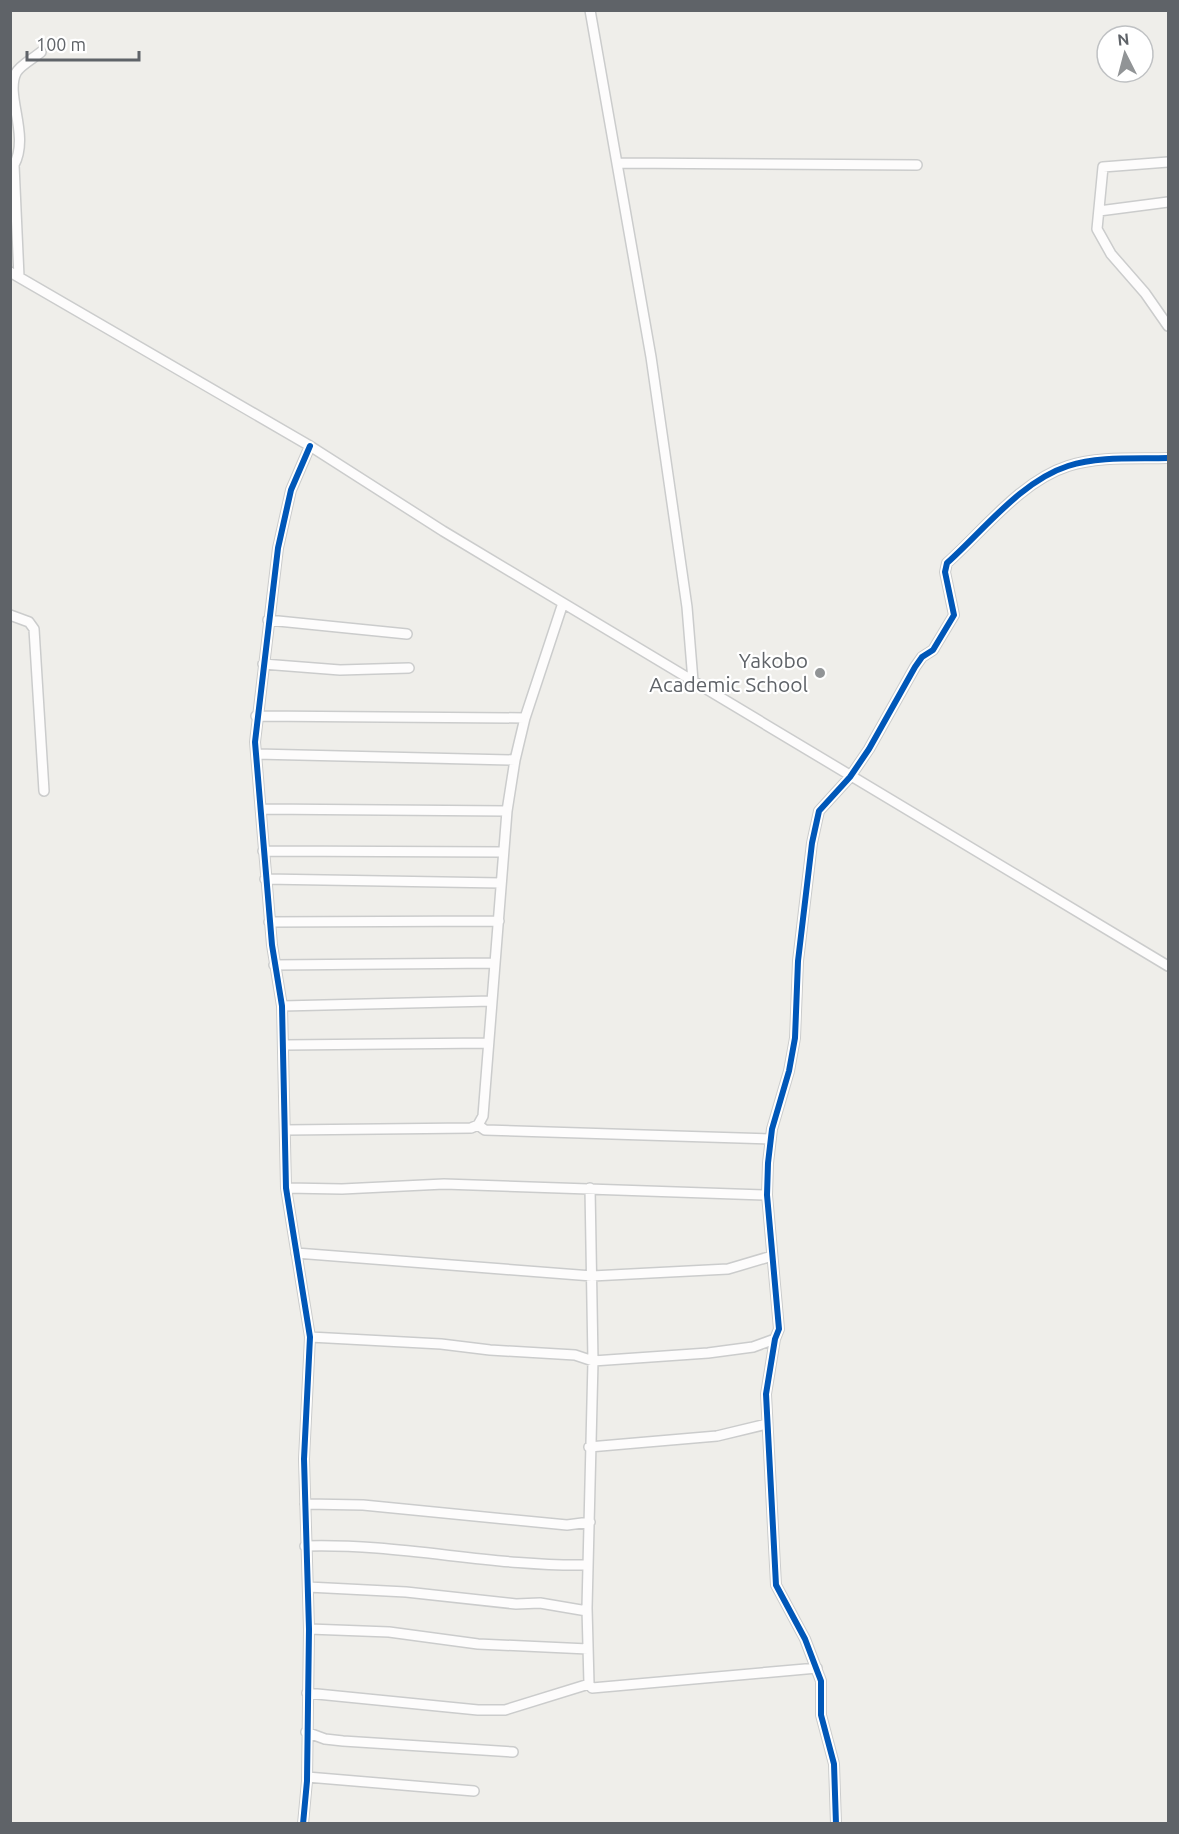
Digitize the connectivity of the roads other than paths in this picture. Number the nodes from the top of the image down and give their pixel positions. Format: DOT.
graph roads {
  1 [pos="590,10"];
  2 [pos="41,52"];
  3 [pos="1168,162"];
  4 [pos="618,163"];
  5 [pos="917,165"];
  6 [pos="1168,202"];
  7 [pos="1099,211"];
  8 [pos="15,275"];
  9 [pos="1168,326"];
  10 [pos="310,446"];
  11 [pos="1168,458"];
  12 [pos="563,603"];
  13 [pos="10,615"];
  14 [pos="268,620"];
  15 [pos="407,634"];
  16 [pos="263,664"];
  17 [pos="409,668"];
  18 [pos="693,681"];
  19 [pos="256,716"];
  20 [pos="525,718"];
  21 [pos="256,754"];
  22 [pos="515,760"];
  23 [pos="850,777"];
  24 [pos="44,792"];
  25 [pos="261,809"];
  26 [pos="507,811"];
  27 [pos="263,851"];
  28 [pos="503,852"];
  29 [pos="265,879"];
  30 [pos="501,883"];
  31 [pos="499,921"];
  32 [pos="269,922"];
  33 [pos="495,963"];
  34 [pos="274,965"];
  35 [pos="1168,966"];
  36 [pos="492,1001"];
  37 [pos="282,1006"];
  38 [pos="488,1043"];
  39 [pos="285,1046"];
  40 [pos="478,1125"];
  41 [pos="286,1130"];
  42 [pos="771,1139"];
  43 [pos="286,1188"];
  44 [pos="590,1188"];
  45 [pos="767,1195"];
  46 [pos="296,1253"];
  47 [pos="772,1256"];
  48 [pos="592,1276"];
  49 [pos="310,1337"];
  50 [pos="775,1339"];
  51 [pos="593,1361"];
  52 [pos="767,1424"];
  53 [pos="589,1447"];
  54 [pos="305,1504"];
  55 [pos="590,1522"];
  56 [pos="305,1546"];
  57 [pos="588,1565"];
  58 [pos="308,1587"];
  59 [pos="587,1611"];
  60 [pos="309,1629"];
  61 [pos="588,1649"];
  62 [pos="817,1668"];
  63 [pos="589,1684"];
  64 [pos="307,1693"];
  65 [pos="306,1731"];
  66 [pos="513,1752"];
  67 [pos="307,1777"];
  68 [pos="474,1791"];
  69 [pos="303,1824"];
  70 [pos="836,1824"];
  1 -- 4 [label="street"];
  2 -- 8 [label="street"];
  3 -- 7 [label="street"];
  4 -- 5 [label="street"];
  4 -- 18 [label="street"];
  6 -- 7 [label="street"];
  7 -- 9 [label="street"];
  8 -- 10 [label="street"];
  10 -- 12 [label="street"];
  10 -- 14 [label="street"];
  11 -- 23 [label="street"];
  12 -- 18 [label="street"];
  12 -- 20 [label="street"];
  13 -- 24 [label="street"];
  14 -- 15 [label="street"];
  14 -- 16 [label="street"];
  16 -- 17 [label="street"];
  16 -- 19 [label="street"];
  18 -- 23 [label="street"];
  19 -- 20 [label="street"];
  19 -- 21 [label="street"];
  20 -- 22 [label="street"];
  21 -- 22 [label="street"];
  21 -- 25 [label="street"];
  22 -- 26 [label="street"];
  23 -- 35 [label="street"];
  23 -- 42 [label="street"];
  25 -- 26 [label="street"];
  25 -- 27 [label="street"];
  26 -- 28 [label="street"];
  27 -- 28 [label="street"];
  27 -- 29 [label="street"];
  28 -- 30 [label="street"];
  29 -- 30 [label="street"];
  29 -- 32 [label="street"];
  30 -- 31 [label="street"];
  31 -- 32 [label="street"];
  31 -- 33 [label="street"];
  32 -- 34 [label="street"];
  33 -- 34 [label="street"];
  33 -- 36 [label="street"];
  34 -- 37 [label="street"];
  36 -- 37 [label="street"];
  36 -- 38 [label="street"];
  37 -- 39 [label="street"];
  38 -- 39 [label="street"];
  38 -- 40 [label="street"];
  39 -- 41 [label="street"];
  40 -- 41 [label="street"];
  40 -- 42 [label="street"];
  41 -- 43 [label="street"];
  42 -- 45 [label="street"];
  43 -- 44 [label="street"];
  43 -- 46 [label="street"];
  44 -- 45 [label="street"];
  44 -- 48 [label="street"];
  45 -- 47 [label="street"];
  46 -- 48 [label="street"];
  46 -- 49 [label="street"];
  47 -- 48 [label="street"];
  47 -- 50 [label="street"];
  48 -- 51 [label="street"];
  49 -- 51 [label="street"];
  49 -- 54 [label="street"];
  50 -- 51 [label="street"];
  50 -- 52 [label="street"];
  51 -- 53 [label="street"];
  52 -- 53 [label="street"];
  52 -- 62 [label="street"];
  53 -- 55 [label="street"];
  54 -- 55 [label="street"];
  54 -- 56 [label="street"];
  55 -- 57 [label="street"];
  56 -- 57 [label="street"];
  56 -- 58 [label="street"];
  57 -- 59 [label="street"];
  58 -- 59 [label="street"];
  58 -- 60 [label="street"];
  59 -- 61 [label="street"];
  60 -- 61 [label="street"];
  60 -- 64 [label="street"];
  61 -- 63 [label="street"];
  62 -- 63 [label="street"];
  62 -- 70 [label="street"];
  63 -- 64 [label="street"];
  64 -- 65 [label="street"];
  65 -- 66 [label="street"];
  65 -- 67 [label="street"];
  67 -- 68 [label="street"];
  67 -- 69 [label="street"];
}
